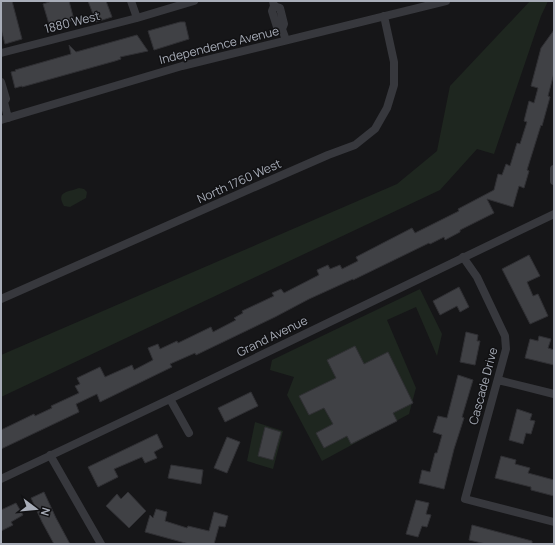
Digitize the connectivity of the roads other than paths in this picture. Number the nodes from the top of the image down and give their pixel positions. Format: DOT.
graph roads {
  1 [pos="131,1"];
  2 [pos="194,1"];
  3 [pos="446,1"];
  4 [pos="273,3"];
  5 [pos="384,16"];
  6 [pos="137,18"];
  7 [pos="286,40"];
  8 [pos="1,52"];
  9 [pos="1,82"];
  10 [pos="2,102"];
  11 [pos="5,119"];
  12 [pos="554,169"];
  13 [pos="554,181"];
  14 [pos="554,214"];
  15 [pos="464,257"];
  16 [pos="1,299"];
  17 [pos="498,380"];
  18 [pos="554,394"];
  19 [pos="170,400"];
  20 [pos="189,433"];
  21 [pos="50,455"];
  22 [pos="1,479"];
  23 [pos="554,522"];
  24 [pos="101,544"];
  1 -- 6 [label="street"];
  2 -- 6 [label="street, 1880 West"];
  3 -- 5 [label="street, Independence Avenue"];
  4 -- 7 [label="street"];
  5 -- 7 [label="street, Independence Avenue"];
  5 -- 16 [label="street, North 1760 West"];
  6 -- 8 [label="street, 1880 West"];
  7 -- 11 [label="street, Independence Avenue"];
  9 -- 10 [label="street"];
  10 -- 11 [label="street"];
  12 -- 13 [label="street"];
  14 -- 15 [label="street, Grand Avenue"];
  15 -- 17 [label="street, Cascade Drive"];
  15 -- 19 [label="street, Grand Avenue"];
  17 -- 18 [label="street"];
  17 -- 23 [label="street, Cascade Drive"];
  19 -- 20 [label="street"];
  19 -- 21 [label="street, Grand Avenue"];
  21 -- 22 [label="street, Grand Avenue"];
  21 -- 24 [label="street"];
}
